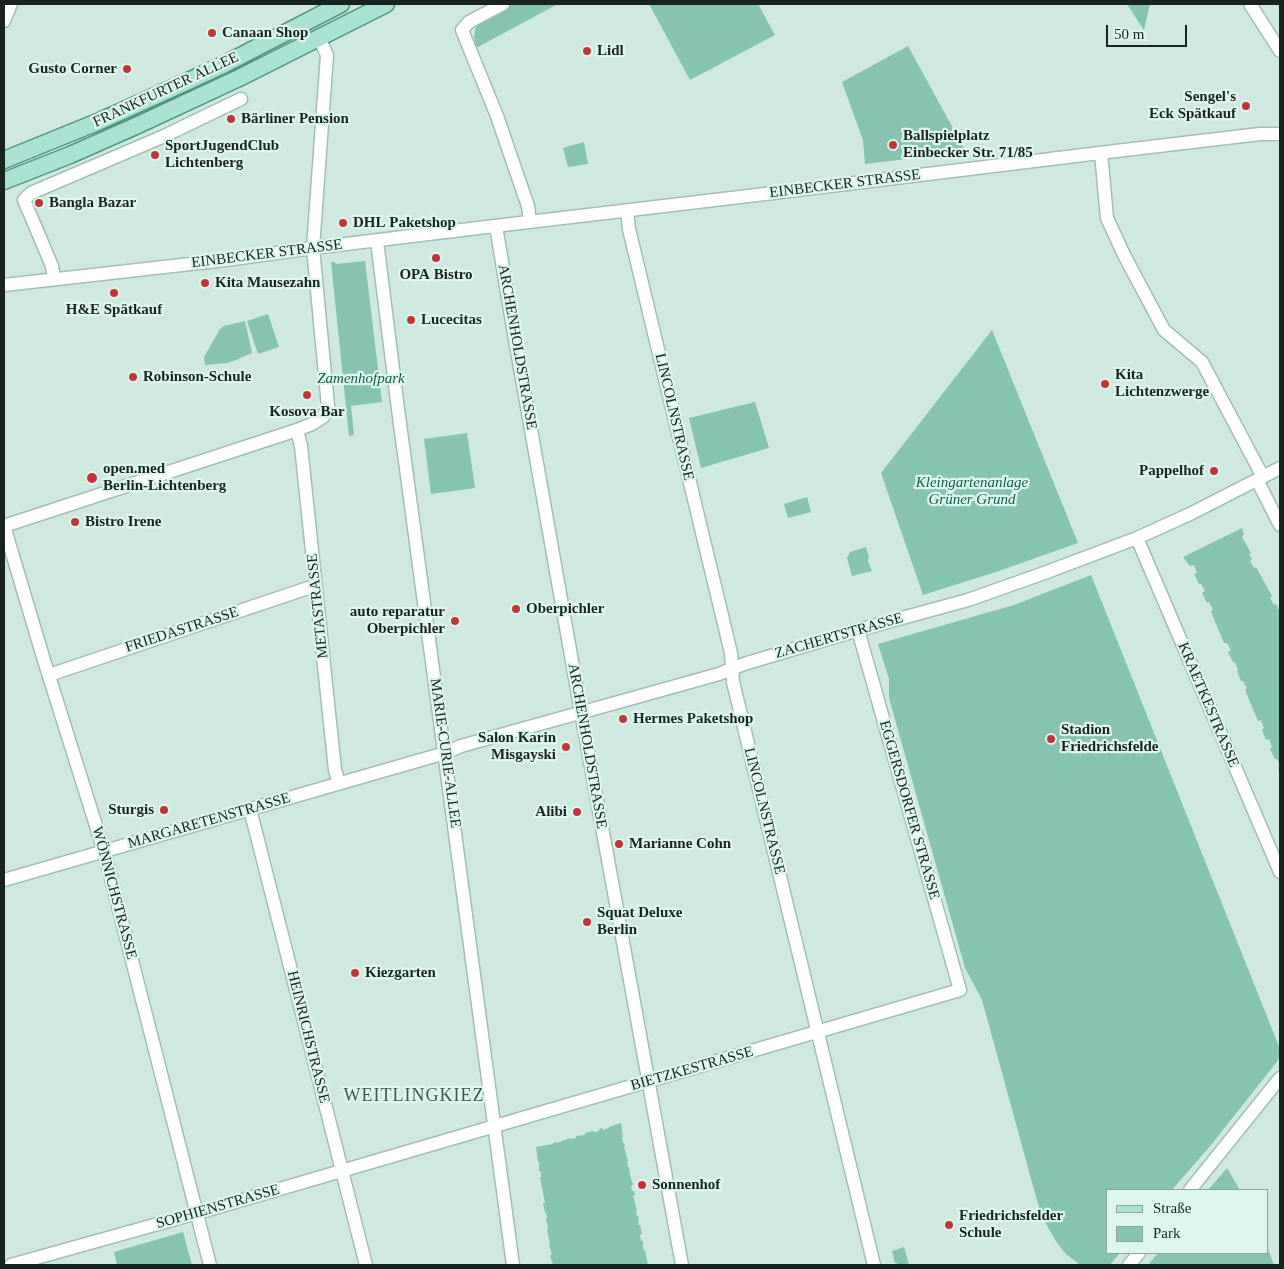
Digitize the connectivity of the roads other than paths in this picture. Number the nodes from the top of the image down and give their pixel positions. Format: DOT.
graph roads {
  1 [pos="11,4"];
  2 [pos="341,4"];
  3 [pos="386,4"];
  4 [pos="503,4"];
  5 [pos="1250,4"];
  6 [pos="325,8"];
  7 [pos="4,21"];
  8 [pos="318,38"];
  9 [pos="1280,51"];
  10 [pos="241,99"];
  11 [pos="1280,134"];
  12 [pos="1101,153"];
  13 [pos="4,160"];
  14 [pos="4,181"];
  15 [pos="627,210"];
  16 [pos="530,221"];
  17 [pos="496,226"];
  18 [pos="376,241"];
  19 [pos="313,248"];
  20 [pos="54,279"];
  21 [pos="4,285"];
  22 [pos="297,430"];
  23 [pos="1280,468"];
  24 [pos="1260,479"];
  25 [pos="1280,525"];
  26 [pos="4,526"];
  27 [pos="1137,538"];
  28 [pos="316,588"];
  29 [pos="858,630"];
  30 [pos="732,669"];
  31 [pos="49,675"];
  32 [pos="581,712"];
  33 [pos="445,753"];
  34 [pos="386,769"];
  35 [pos="339,783"];
  36 [pos="250,809"];
  37 [pos="104,851"];
  38 [pos="1280,872"];
  39 [pos="4,880"];
  40 [pos="960,990"];
  41 [pos="818,1032"];
  42 [pos="1280,1078"];
  43 [pos="648,1082"];
  44 [pos="495,1127"];
  45 [pos="424,1147"];
  46 [pos="342,1171"];
  47 [pos="1191,1189"];
  48 [pos="197,1213"];
  49 [pos="1138,1254"];
  50 [pos="11,1265"];
  51 [pos="210,1265"];
  52 [pos="366,1265"];
  53 [pos="513,1265"];
  54 [pos="682,1265"];
  55 [pos="874,1265"];
  56 [pos="1129,1265"];
  1 -- 7 [label="street"];
  2 -- 6 [label="main road, FRANKFURTER ALLEE"];
  3 -- 8 [label="main road, FRANKFURTER ALLEE"];
  4 -- 16 [label="street"];
  5 -- 9 [label="street"];
  6 -- 13 [label="main road, FRANKFURTER ALLEE"];
  8 -- 14 [label="main road, FRANKFURTER ALLEE"];
  8 -- 19 [label="street"];
  10 -- 20 [label="street"];
  11 -- 12 [label="street, EINBECKER STRASSE"];
  12 -- 15 [label="street, EINBECKER STRASSE"];
  12 -- 24 [label="street"];
  15 -- 16 [label="street, EINBECKER STRASSE"];
  15 -- 30 [label="street, LINCOLNSTRASSE"];
  16 -- 17 [label="street, EINBECKER STRASSE"];
  17 -- 18 [label="street, EINBECKER STRASSE"];
  17 -- 32 [label="street, ARCHENHOLDSTRASSE"];
  18 -- 19 [label="street, EINBECKER STRASSE"];
  18 -- 33 [label="street, MARIE-CURIE-ALLEE"];
  19 -- 20 [label="street, EINBECKER STRASSE"];
  19 -- 22 [label="street"];
  20 -- 21 [label="street, EINBECKER STRASSE"];
  22 -- 26 [label="street"];
  22 -- 28 [label="street, METASTRASSE"];
  23 -- 24 [label="street, ZACHERTSTRASSE"];
  24 -- 25 [label="street"];
  24 -- 27 [label="street, ZACHERTSTRASSE"];
  26 -- 31 [label="street, WÖNNICHSTRASSE"];
  27 -- 29 [label="street, ZACHERTSTRASSE"];
  27 -- 38 [label="street, KRAETKESTRASSE"];
  28 -- 31 [label="street, FRIEDASTRASSE"];
  28 -- 35 [label="street, METASTRASSE"];
  29 -- 30 [label="street, ZACHERTSTRASSE"];
  29 -- 40 [label="street, EGGERSDORFER STRASSE"];
  30 -- 32 [label="street, ZACHERTSTRASSE"];
  30 -- 41 [label="street, LINCOLNSTRASSE"];
  31 -- 37 [label="street, WÖNNICHSTRASSE"];
  32 -- 33 [label="street, ZACHERTSTRASSE"];
  32 -- 43 [label="street, ARCHENHOLDSTRASSE"];
  33 -- 34 [label="street, ZACHERTSTRASSE"];
  33 -- 44 [label="street, MARIE-CURIE-ALLEE"];
  34 -- 35 [label="street, MARGARETENSTRASSE"];
  35 -- 36 [label="street, MARGARETENSTRASSE"];
  36 -- 37 [label="street, MARGARETENSTRASSE"];
  36 -- 46 [label="street, HEINRICHSTRASSE"];
  37 -- 39 [label="street, MARGARETENSTRASSE"];
  37 -- 48 [label="street, WÖNNICHSTRASSE"];
  40 -- 41 [label="street, BIETZKESTRASSE"];
  41 -- 43 [label="street, BIETZKESTRASSE"];
  41 -- 55 [label="street, LINCOLNSTRASSE"];
  42 -- 47 [label="street"];
  43 -- 44 [label="street, BIETZKESTRASSE"];
  43 -- 54 [label="street, ARCHENHOLDSTRASSE"];
  44 -- 45 [label="street, BIETZKESTRASSE"];
  44 -- 53 [label="street, MARIE-CURIE-ALLEE"];
  45 -- 46 [label="street, SOPHIENSTRASSE"];
  46 -- 48 [label="street, SOPHIENSTRASSE"];
  46 -- 52 [label="street, HEINRICHSTRASSE"];
  48 -- 50 [label="street, SOPHIENSTRASSE"];
  48 -- 51 [label="street, WÖNNICHSTRASSE"];
  49 -- 56 [label="street"];
}
